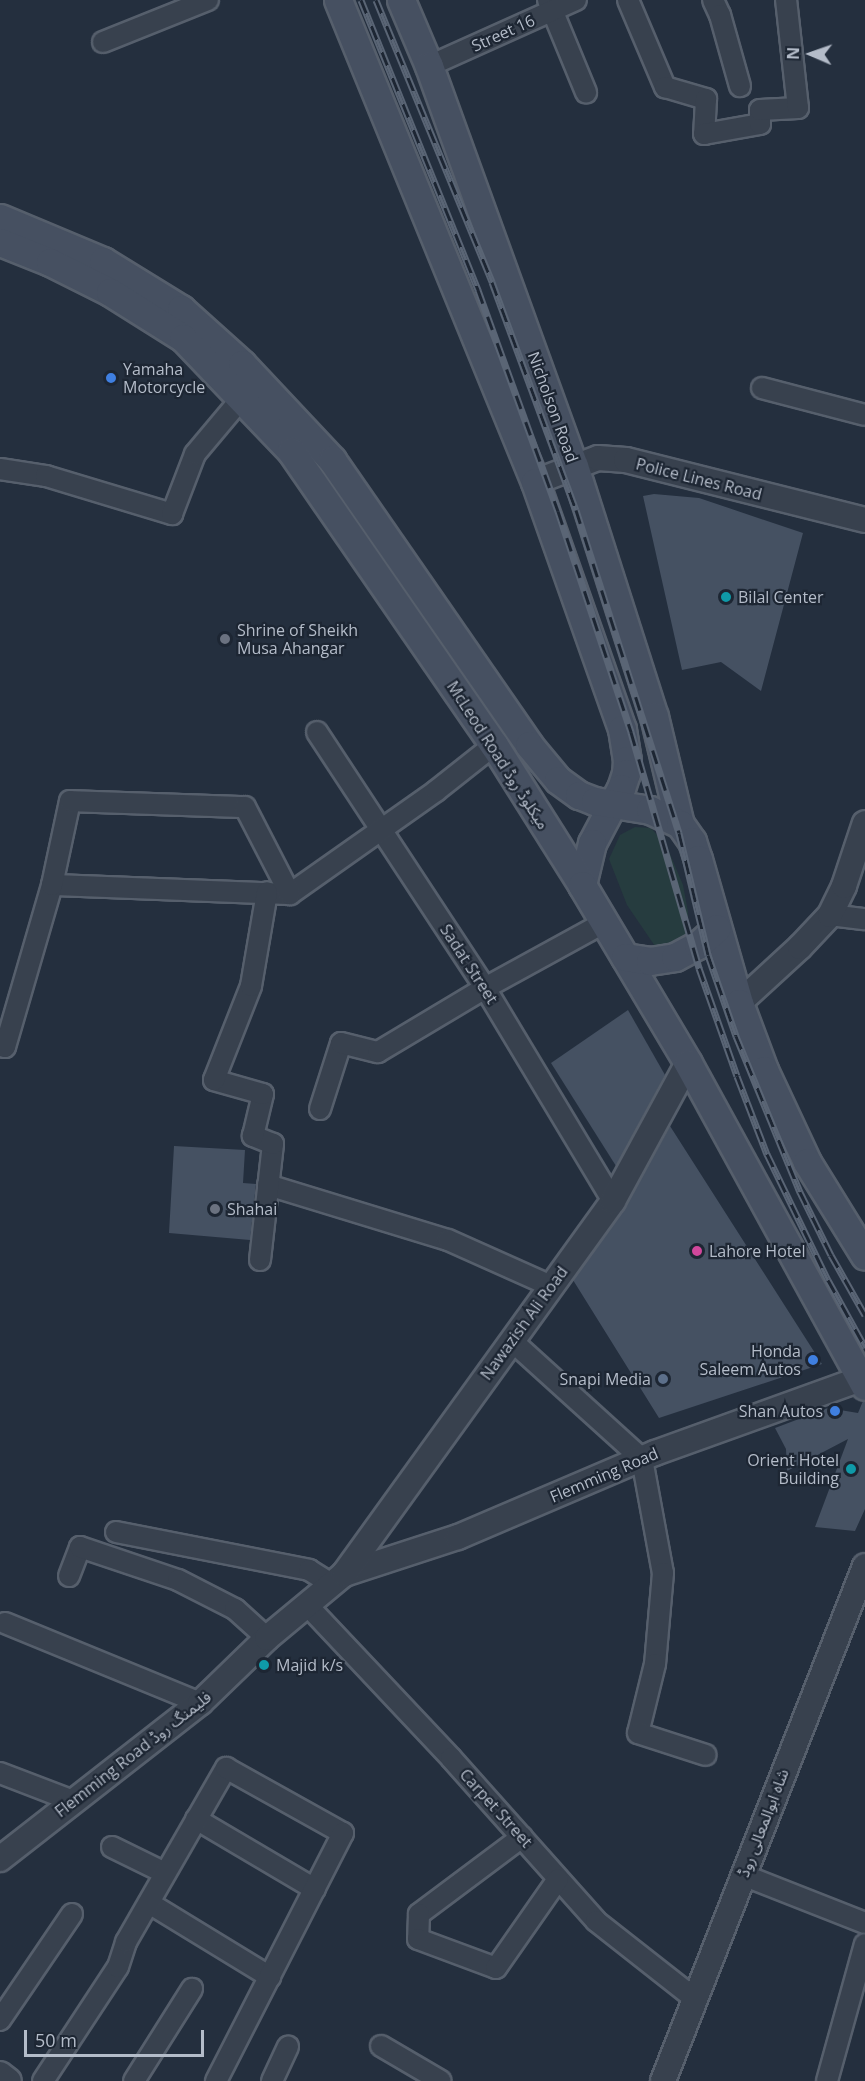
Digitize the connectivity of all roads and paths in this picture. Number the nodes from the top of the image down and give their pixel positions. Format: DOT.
graph roads {
  1 [pos="208,0"];
  2 [pos="338,0"];
  3 [pos="401,0"];
  4 [pos="576,0"];
  5 [pos="628,0"];
  6 [pos="713,0"];
  7 [pos="786,0"];
  8 [pos="550,5"];
  9 [pos="103,42"];
  10 [pos="429,66"];
  11 [pos="740,86"];
  12 [pos="586,92"];
  13 [pos="0,218"];
  14 [pos="0,243"];
  15 [pos="762,388"];
  16 [pos="242,398"];
  17 [pos="865,415"];
  18 [pos="574,466"];
  19 [pos="0,469"];
  20 [pos="535,482"];
  21 [pos="865,520"];
  22 [pos="317,732"];
  23 [pos="494,745"];
  24 [pos="611,804"];
  25 [pos="865,823"];
  26 [pos="680,824"];
  27 [pos="382,829"];
  28 [pos="52,885"];
  29 [pos="582,885"];
  30 [pos="267,892"];
  31 [pos="290,894"];
  32 [pos="830,915"];
  33 [pos="865,919"];
  34 [pos="603,923"];
  35 [pos="717,928"];
  36 [pos="625,957"];
  37 [pos="485,988"];
  38 [pos="739,1003"];
  39 [pos="0,1046"];
  40 [pos="688,1063"];
  41 [pos="320,1109"];
  42 [pos="268,1185"];
  43 [pos="613,1201"];
  44 [pos="865,1256"];
  45 [pos="260,1260"];
  46 [pos="551,1286"];
  47 [pos="512,1341"];
  48 [pos="863,1381"];
  49 [pos="642,1459"];
  50 [pos="116,1532"];
  51 [pos="865,1566"];
  52 [pos="69,1576"];
  53 [pos="338,1579"];
  54 [pos="307,1605"];
  55 [pos="6,1623"];
  56 [pos="267,1638"];
  57 [pos="200,1703"];
  58 [pos="706,1755"];
  59 [pos="0,1773"];
  60 [pos="73,1802"];
  61 [pos="196,1819"];
  62 [pos="522,1837"];
  63 [pos="112,1847"];
  64 [pos="0,1859"];
  65 [pos="165,1874"];
  66 [pos="743,1875"];
  67 [pos="558,1879"];
  68 [pos="315,1889"];
  69 [pos="149,1903"];
  70 [pos="72,1914"];
  71 [pos="865,1923"];
  72 [pos="865,1944"];
  73 [pos="270,1977"];
  74 [pos="192,1989"];
  75 [pos="695,1999"];
  76 [pos="856,2008"];
  77 [pos="0,2020"];
  78 [pos="381,2046"];
  79 [pos="288,2047"];
  80 [pos="0,2074"];
  81 [pos="9,2081"];
  82 [pos="43,2081"];
  83 [pos="134,2081"];
  84 [pos="216,2081"];
  85 [pos="272,2081"];
  86 [pos="441,2081"];
  87 [pos="663,2081"];
  88 [pos="827,2081"];
  1 -- 9 [label="street"];
  2 -- 20 [label="main road"];
  3 -- 10 [label="main road, Nicholson Road"];
  4 -- 8 [label="street, Street 16"];
  5 -- 7 [label="street"];
  6 -- 11 [label="street"];
  8 -- 10 [label="street, Street 16"];
  8 -- 12 [label="street"];
  10 -- 18 [label="main road, Nicholson Road"];
  13 -- 24 [label="main road, McLeod Road میکلوڈ روڈ"];
  14 -- 16 [label="main road, McLeod Road میکلوڈ روڈ"];
  15 -- 17 [label="street"];
  16 -- 19 [label="street"];
  16 -- 23 [label="main road, McLeod Road میکلوڈ روڈ"];
  18 -- 20 [label="street, Police Lines Road"];
  18 -- 21 [label="street, Police Lines Road"];
  18 -- 26 [label="main road, Nicholson Road"];
  20 -- 24 [label="main road"];
  22 -- 27 [label="street, Sadat Street"];
  23 -- 27 [label="street"];
  23 -- 29 [label="main road, McLeod Road میکلوڈ روڈ"];
  24 -- 26 [label="main road, McLeod Road میکلوڈ روڈ"];
  24 -- 29 [label="main road"];
  25 -- 32 [label="street"];
  26 -- 35 [label="main road"];
  27 -- 31 [label="street"];
  27 -- 37 [label="street, Sadat Street"];
  28 -- 30 [label="street"];
  28 -- 31 [label="street"];
  28 -- 39 [label="street"];
  29 -- 34 [label="main road, McLeod Road میکلوڈ روڈ"];
  30 -- 31 [label="street"];
  30 -- 42 [label="street"];
  32 -- 33 [label="street"];
  32 -- 38 [label="street"];
  34 -- 36 [label="main road, McLeod Road میکلوڈ روڈ"];
  34 -- 37 [label="street"];
  35 -- 36 [label="main road"];
  35 -- 38 [label="main road"];
  36 -- 40 [label="main road, McLeod Road میکلوڈ روڈ"];
  37 -- 41 [label="street"];
  37 -- 43 [label="street, Sadat Street"];
  38 -- 44 [label="main road"];
  40 -- 43 [label="street, Nawazish Ali Road"];
  40 -- 48 [label="main road, McLeod Road میکلوڈ روڈ"];
  42 -- 45 [label="street"];
  42 -- 46 [label="street"];
  43 -- 46 [label="street, Nawazish Ali Road"];
  46 -- 47 [label="street, Nawazish Ali Road"];
  47 -- 49 [label="street"];
  47 -- 53 [label="street, Nawazish Ali Road"];
  48 -- 49 [label="street, Flemming Road"];
  49 -- 53 [label="street, Flemming Road"];
  49 -- 58 [label="street"];
  50 -- 53 [label="street"];
  51 -- 66 [label="street, شاہ ابوالمعالی روڈ"];
  52 -- 56 [label="street"];
  53 -- 54 [label="street, Flemming Road فلیمنگ روڈ"];
  54 -- 56 [label="street, Flemming Road فلیمنگ روڈ"];
  54 -- 62 [label="street, Carpet Street"];
  55 -- 57 [label="street"];
  56 -- 57 [label="street, Flemming Road فلیمنگ روڈ"];
  57 -- 60 [label="street, Flemming Road فلیمنگ روڈ"];
  59 -- 60 [label="street"];
  60 -- 64 [label="street, Flemming Road فلیمنگ روڈ"];
  61 -- 65 [label="street"];
  61 -- 68 [label="street"];
  61 -- 68 [label="street"];
  62 -- 67 [label="street, Carpet Street"];
  62 -- 67 [label="street"];
  63 -- 65 [label="street"];
  65 -- 69 [label="street"];
  66 -- 71 [label="street"];
  66 -- 75 [label="street, شاہ ابوالمعالی روڈ"];
  67 -- 75 [label="street, Carpet Street"];
  68 -- 73 [label="street"];
  69 -- 73 [label="street"];
  69 -- 82 [label="street"];
  70 -- 77 [label="street"];
  72 -- 76 [label="street"];
  73 -- 84 [label="street"];
  74 -- 83 [label="street"];
  75 -- 87 [label="street, شاہ ابوالمعالی روڈ"];
  76 -- 88 [label="street"];
  78 -- 86 [label="street"];
  79 -- 85 [label="street"];
  80 -- 81 [label="street"];
}
